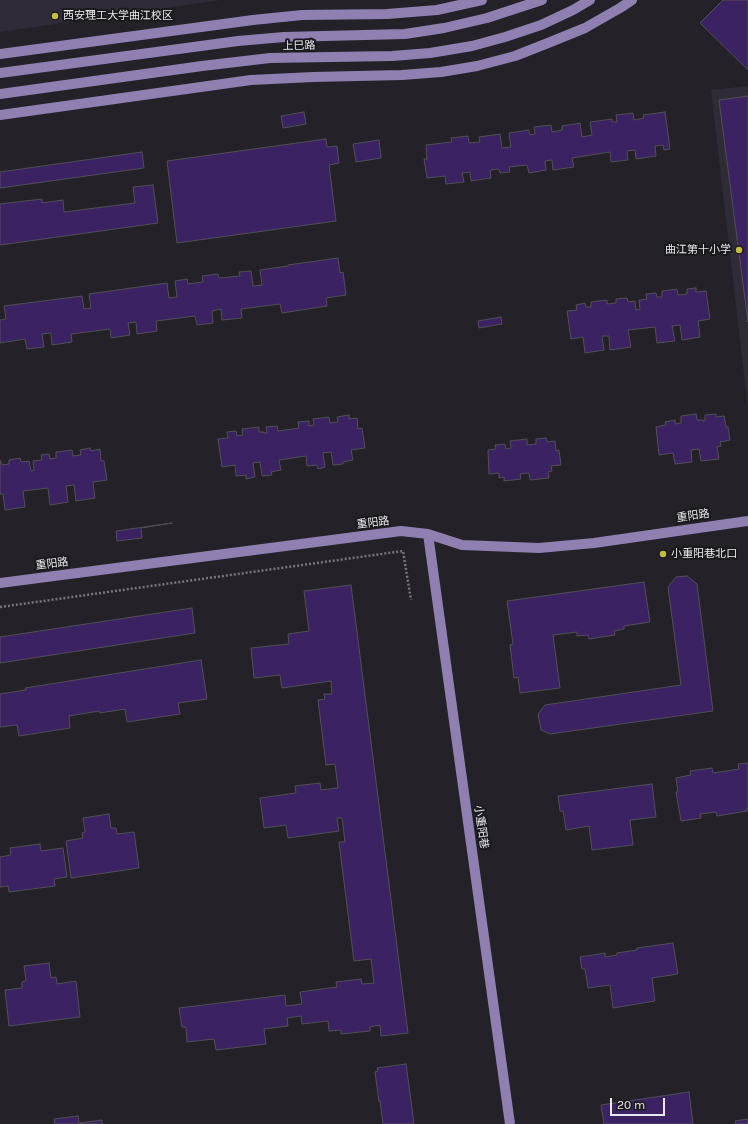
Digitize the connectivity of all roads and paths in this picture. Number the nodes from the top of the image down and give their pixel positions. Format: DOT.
graph roads {
  1 [pos="482,0"];
  2 [pos="542,0"];
  3 [pos="590,0"];
  4 [pos="632,0"];
  5 [pos="0,54"];
  6 [pos="0,73"];
  7 [pos="0,94"];
  8 [pos="0,116"];
  9 [pos="748,521"];
  10 [pos="428,534"];
  11 [pos="0,583"];
  12 [pos="411,600"];
  13 [pos="0,607"];
  14 [pos="510,1124"];
  1 -- 5 [label="street"];
  2 -- 6 [label="street, 上巳路"];
  3 -- 7 [label="street, 上巳路"];
  4 -- 8 [label="street"];
  9 -- 10 [label="street, 重阳路"];
  10 -- 11 [label="street, 重阳路"];
  10 -- 14 [label="street, 小重阳巷"];
  12 -- 13 [label="path"];
}
